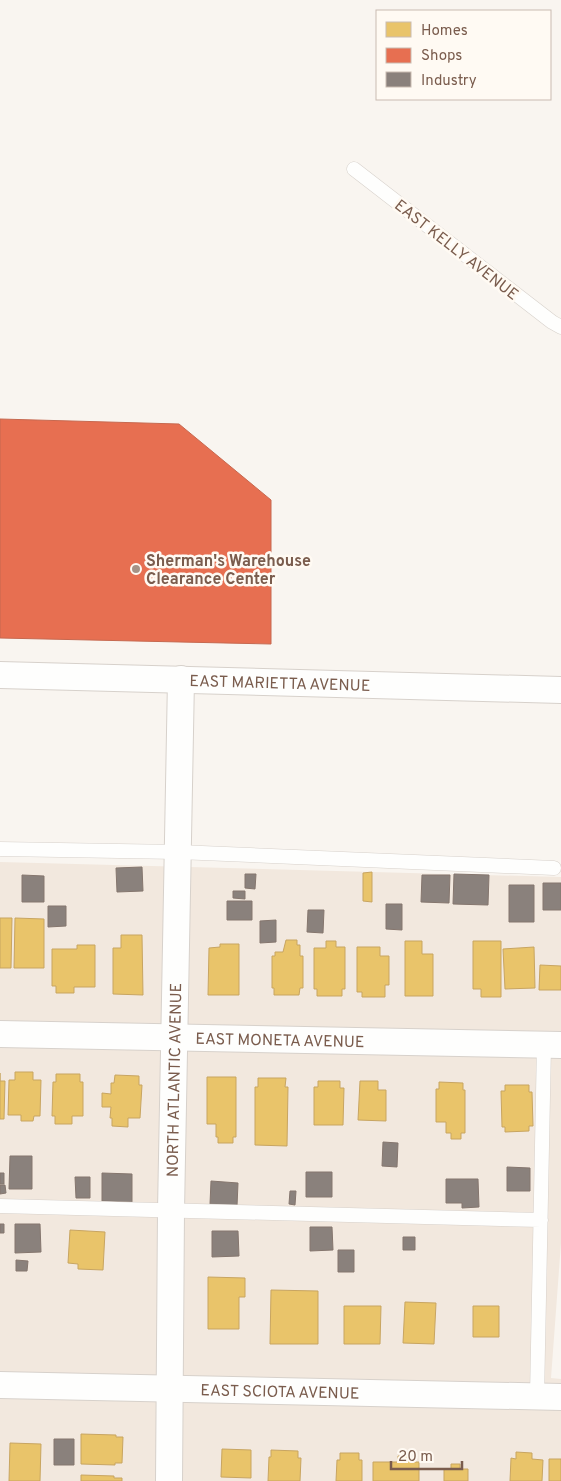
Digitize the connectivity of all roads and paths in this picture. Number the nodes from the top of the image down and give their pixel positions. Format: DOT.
graph roads {
  1 [pos="354,169"];
  2 [pos="561,327"];
  3 [pos="0,675"];
  4 [pos="181,680"];
  5 [pos="561,690"];
  6 [pos="0,849"];
  7 [pos="178,852"];
  8 [pos="554,868"];
  9 [pos="0,1034"];
  10 [pos="175,1038"];
  11 [pos="553,1045"];
  12 [pos="0,1206"];
  13 [pos="171,1211"];
  14 [pos="541,1220"];
  15 [pos="0,1386"];
  16 [pos="170,1390"];
  17 [pos="549,1397"];
  18 [pos="169,1481"];
  1 -- 2 [label="lane, EAST KELLY AVENUE"];
  3 -- 4 [label="street, EAST MARIETTA AVENUE"];
  4 -- 5 [label="street, EAST MARIETTA AVENUE"];
  4 -- 7 [label="street, NORTH ATLANTIC AVENUE"];
  6 -- 7 [label="lane"];
  7 -- 8 [label="lane"];
  7 -- 10 [label="street, NORTH ATLANTIC AVENUE"];
  9 -- 10 [label="street, EAST MONETA AVENUE"];
  10 -- 11 [label="street, EAST MONETA AVENUE"];
  10 -- 13 [label="street, NORTH ATLANTIC AVENUE"];
  11 -- 14 [label="lane"];
  12 -- 13 [label="lane"];
  13 -- 14 [label="lane"];
  13 -- 16 [label="street, NORTH ATLANTIC AVENUE"];
  14 -- 17 [label="lane"];
  15 -- 16 [label="street, EAST SCIOTA AVENUE"];
  16 -- 17 [label="street, EAST SCIOTA AVENUE"];
  16 -- 18 [label="street, NORTH ATLANTIC AVENUE"];
}
